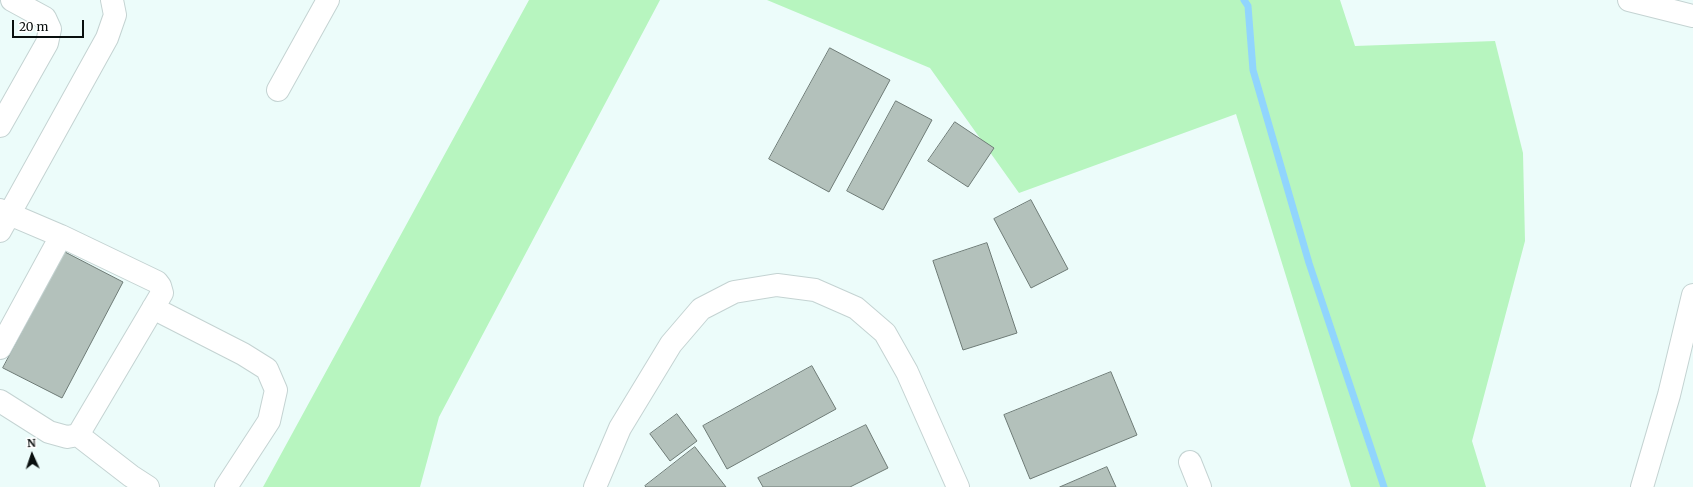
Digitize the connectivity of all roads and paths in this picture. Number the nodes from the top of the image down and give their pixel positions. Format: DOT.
graph roads {
  1 [pos="12,0"];
  2 [pos="112,0"];
  3 [pos="328,0"];
  4 [pos="1629,0"];
  5 [pos="1693,16"];
  6 [pos="278,90"];
  7 [pos="0,126"];
  8 [pos="3,219"];
  9 [pos="60,236"];
  10 [pos="1693,295"];
  11 [pos="153,308"];
  12 [pos="0,348"];
  13 [pos="0,401"];
  14 [pos="78,434"];
  15 [pos="1190,462"];
  16 [pos="148,487"];
  17 [pos="226,487"];
  18 [pos="595,487"];
  19 [pos="958,487"];
  20 [pos="1200,487"];
  21 [pos="1642,487"];
  1 -- 7 [label="street"];
  2 -- 8 [label="street"];
  3 -- 6 [label="street"];
  4 -- 5 [label="street"];
  8 -- 9 [label="street"];
  9 -- 11 [label="street"];
  9 -- 12 [label="street"];
  10 -- 21 [label="street"];
  11 -- 14 [label="street"];
  11 -- 17 [label="street"];
  13 -- 14 [label="street"];
  14 -- 16 [label="street"];
  15 -- 20 [label="street"];
  18 -- 19 [label="street"];
}
